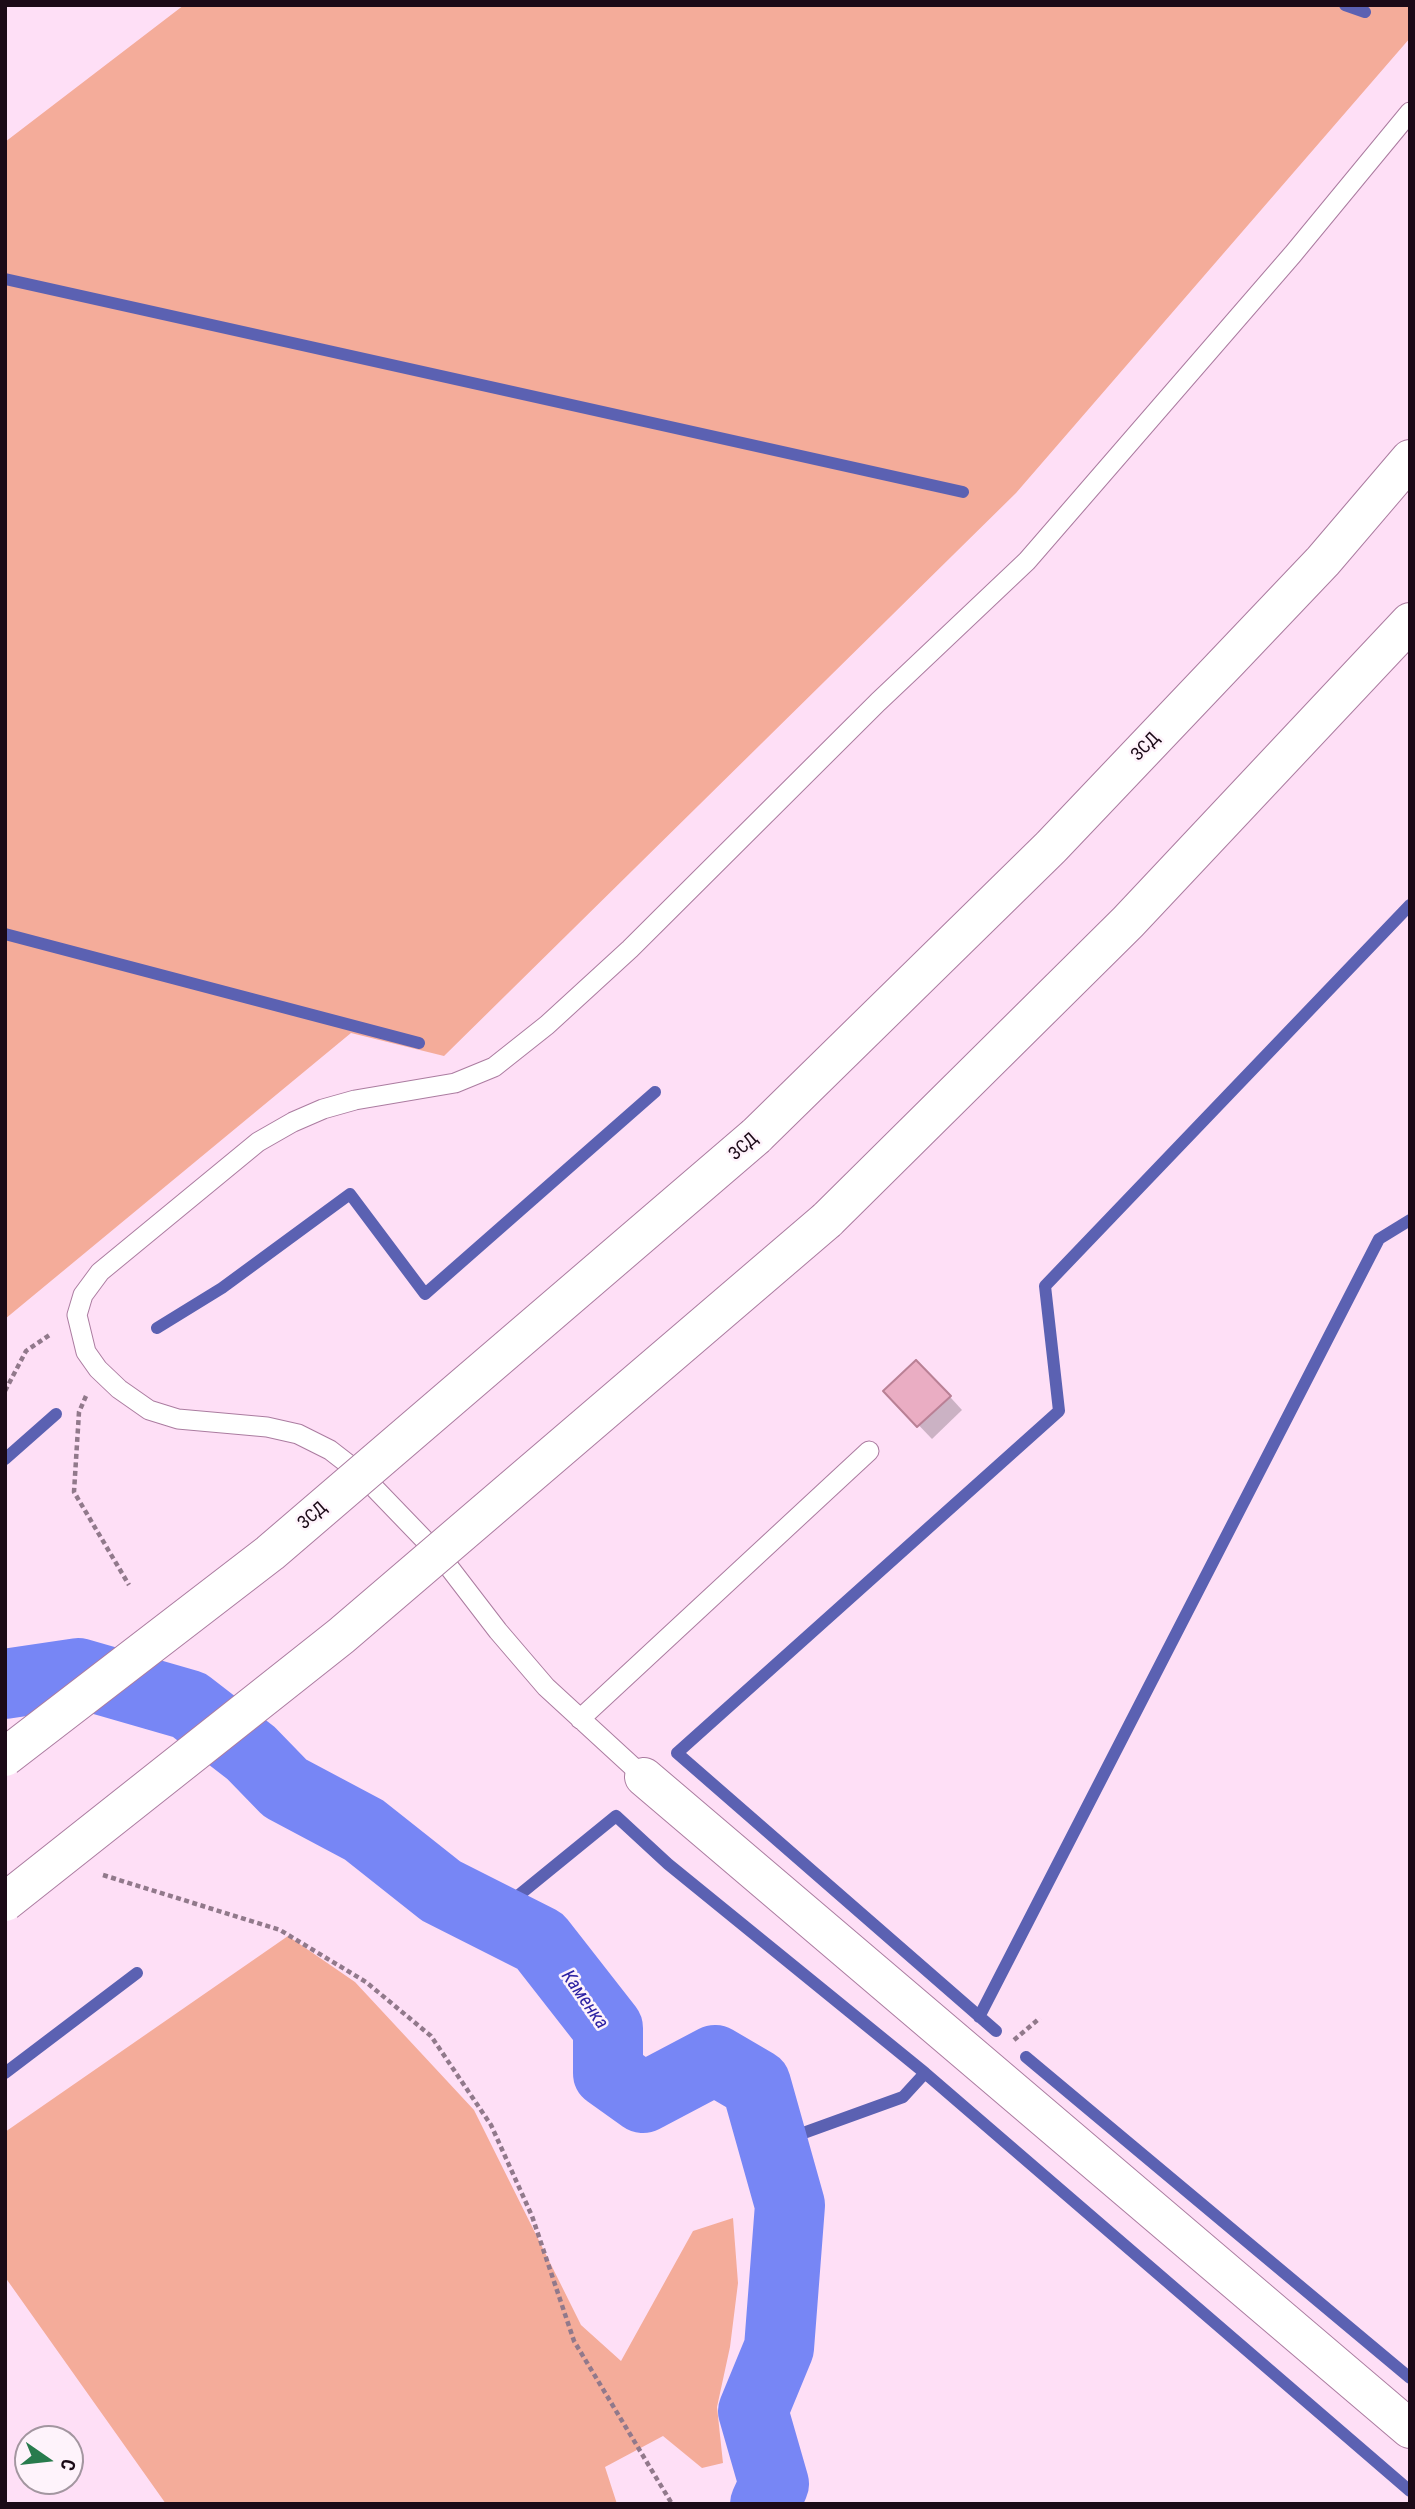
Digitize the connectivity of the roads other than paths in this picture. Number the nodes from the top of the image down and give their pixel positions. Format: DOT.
graph roads {
  1 [pos="1410,112"];
  2 [pos="1410,459"];
  3 [pos="1410,622"];
  4 [pos="869,1451"];
  5 [pos="580,1719"];
  6 [pos="5,1757"];
  7 [pos="643,1777"];
  8 [pos="5,1902"];
  9 [pos="1410,2429"];
  1 -- 5 [label="lane"];
  2 -- 6 [label="main road, ЗСД, bridge"];
  3 -- 8 [label="main road, bridge"];
  4 -- 5 [label="lane"];
  5 -- 7 [label="lane"];
  7 -- 9 [label="main road"];
}
